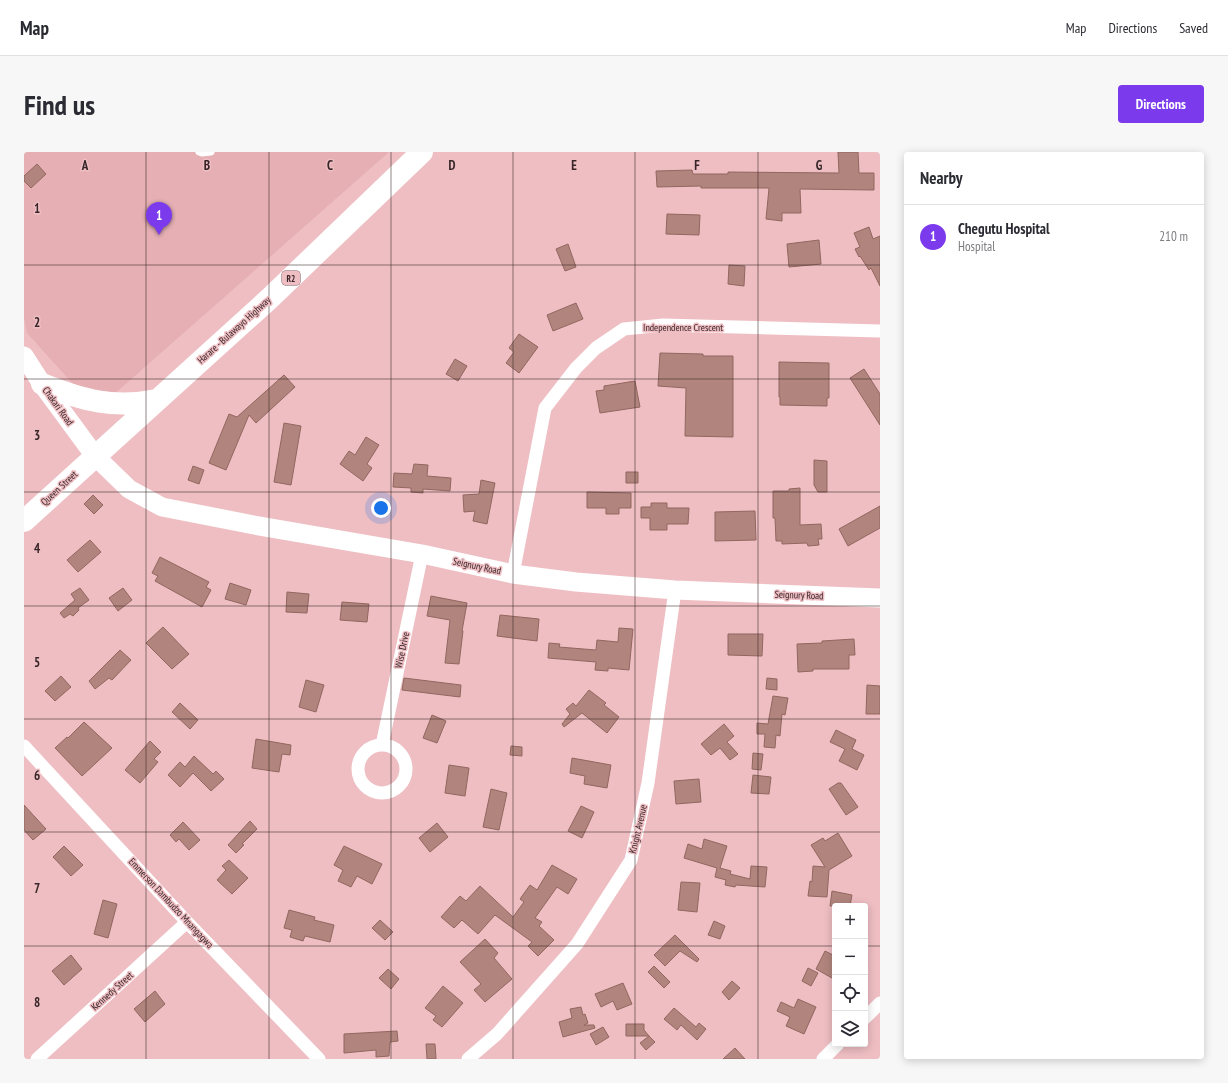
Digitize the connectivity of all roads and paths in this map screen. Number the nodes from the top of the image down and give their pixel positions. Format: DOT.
graph roads {
  1 [pos="199,152"];
  2 [pos="211,152"];
  3 [pos="422,152"];
  4 [pos="880,331"];
  5 [pos="24,356"];
  6 [pos="42,384"];
  7 [pos="157,400"];
  8 [pos="95,456"];
  9 [pos="24,521"];
  10 [pos="422,554"];
  11 [pos="513,574"];
  12 [pos="675,590"];
  13 [pos="880,598"];
  14 [pos="382,745"];
  15 [pos="24,746"];
  16 [pos="188,922"];
  17 [pos="880,1003"];
  18 [pos="868,1015"];
  19 [pos="835,1047"];
  20 [pos="37,1059"];
  21 [pos="319,1059"];
  22 [pos="468,1059"];
  23 [pos="823,1059"];
  1 -- 2 [label="lane"];
  3 -- 7 [label="highway, Harare - Bulawayo Highway / R2"];
  4 -- 11 [label="street, Independence Crescent"];
  5 -- 6 [label="main road, Chakari Road"];
  6 -- 7 [label="highway"];
  6 -- 8 [label="main road, Chakari Road"];
  7 -- 8 [label="highway, Harare - Bulawayo Highway / R2"];
  8 -- 9 [label="highway, Queen Street / R2"];
  8 -- 10 [label="main road, Seignury Road"];
  10 -- 11 [label="main road, Seignury Road"];
  10 -- 14 [label="street, Wise Drive"];
  11 -- 12 [label="main road, Seignury Road"];
  12 -- 13 [label="main road, Seignury Road"];
  12 -- 22 [label="street, Knight Avenue"];
  15 -- 16 [label="street, Emmerson Dambudzo Mnangagwa"];
  16 -- 20 [label="street, Kennedy Street"];
  16 -- 21 [label="street, Emmerson Dambudzo Mnangagwa"];
  17 -- 18 [label="street"];
  19 -- 23 [label="street"];
}
